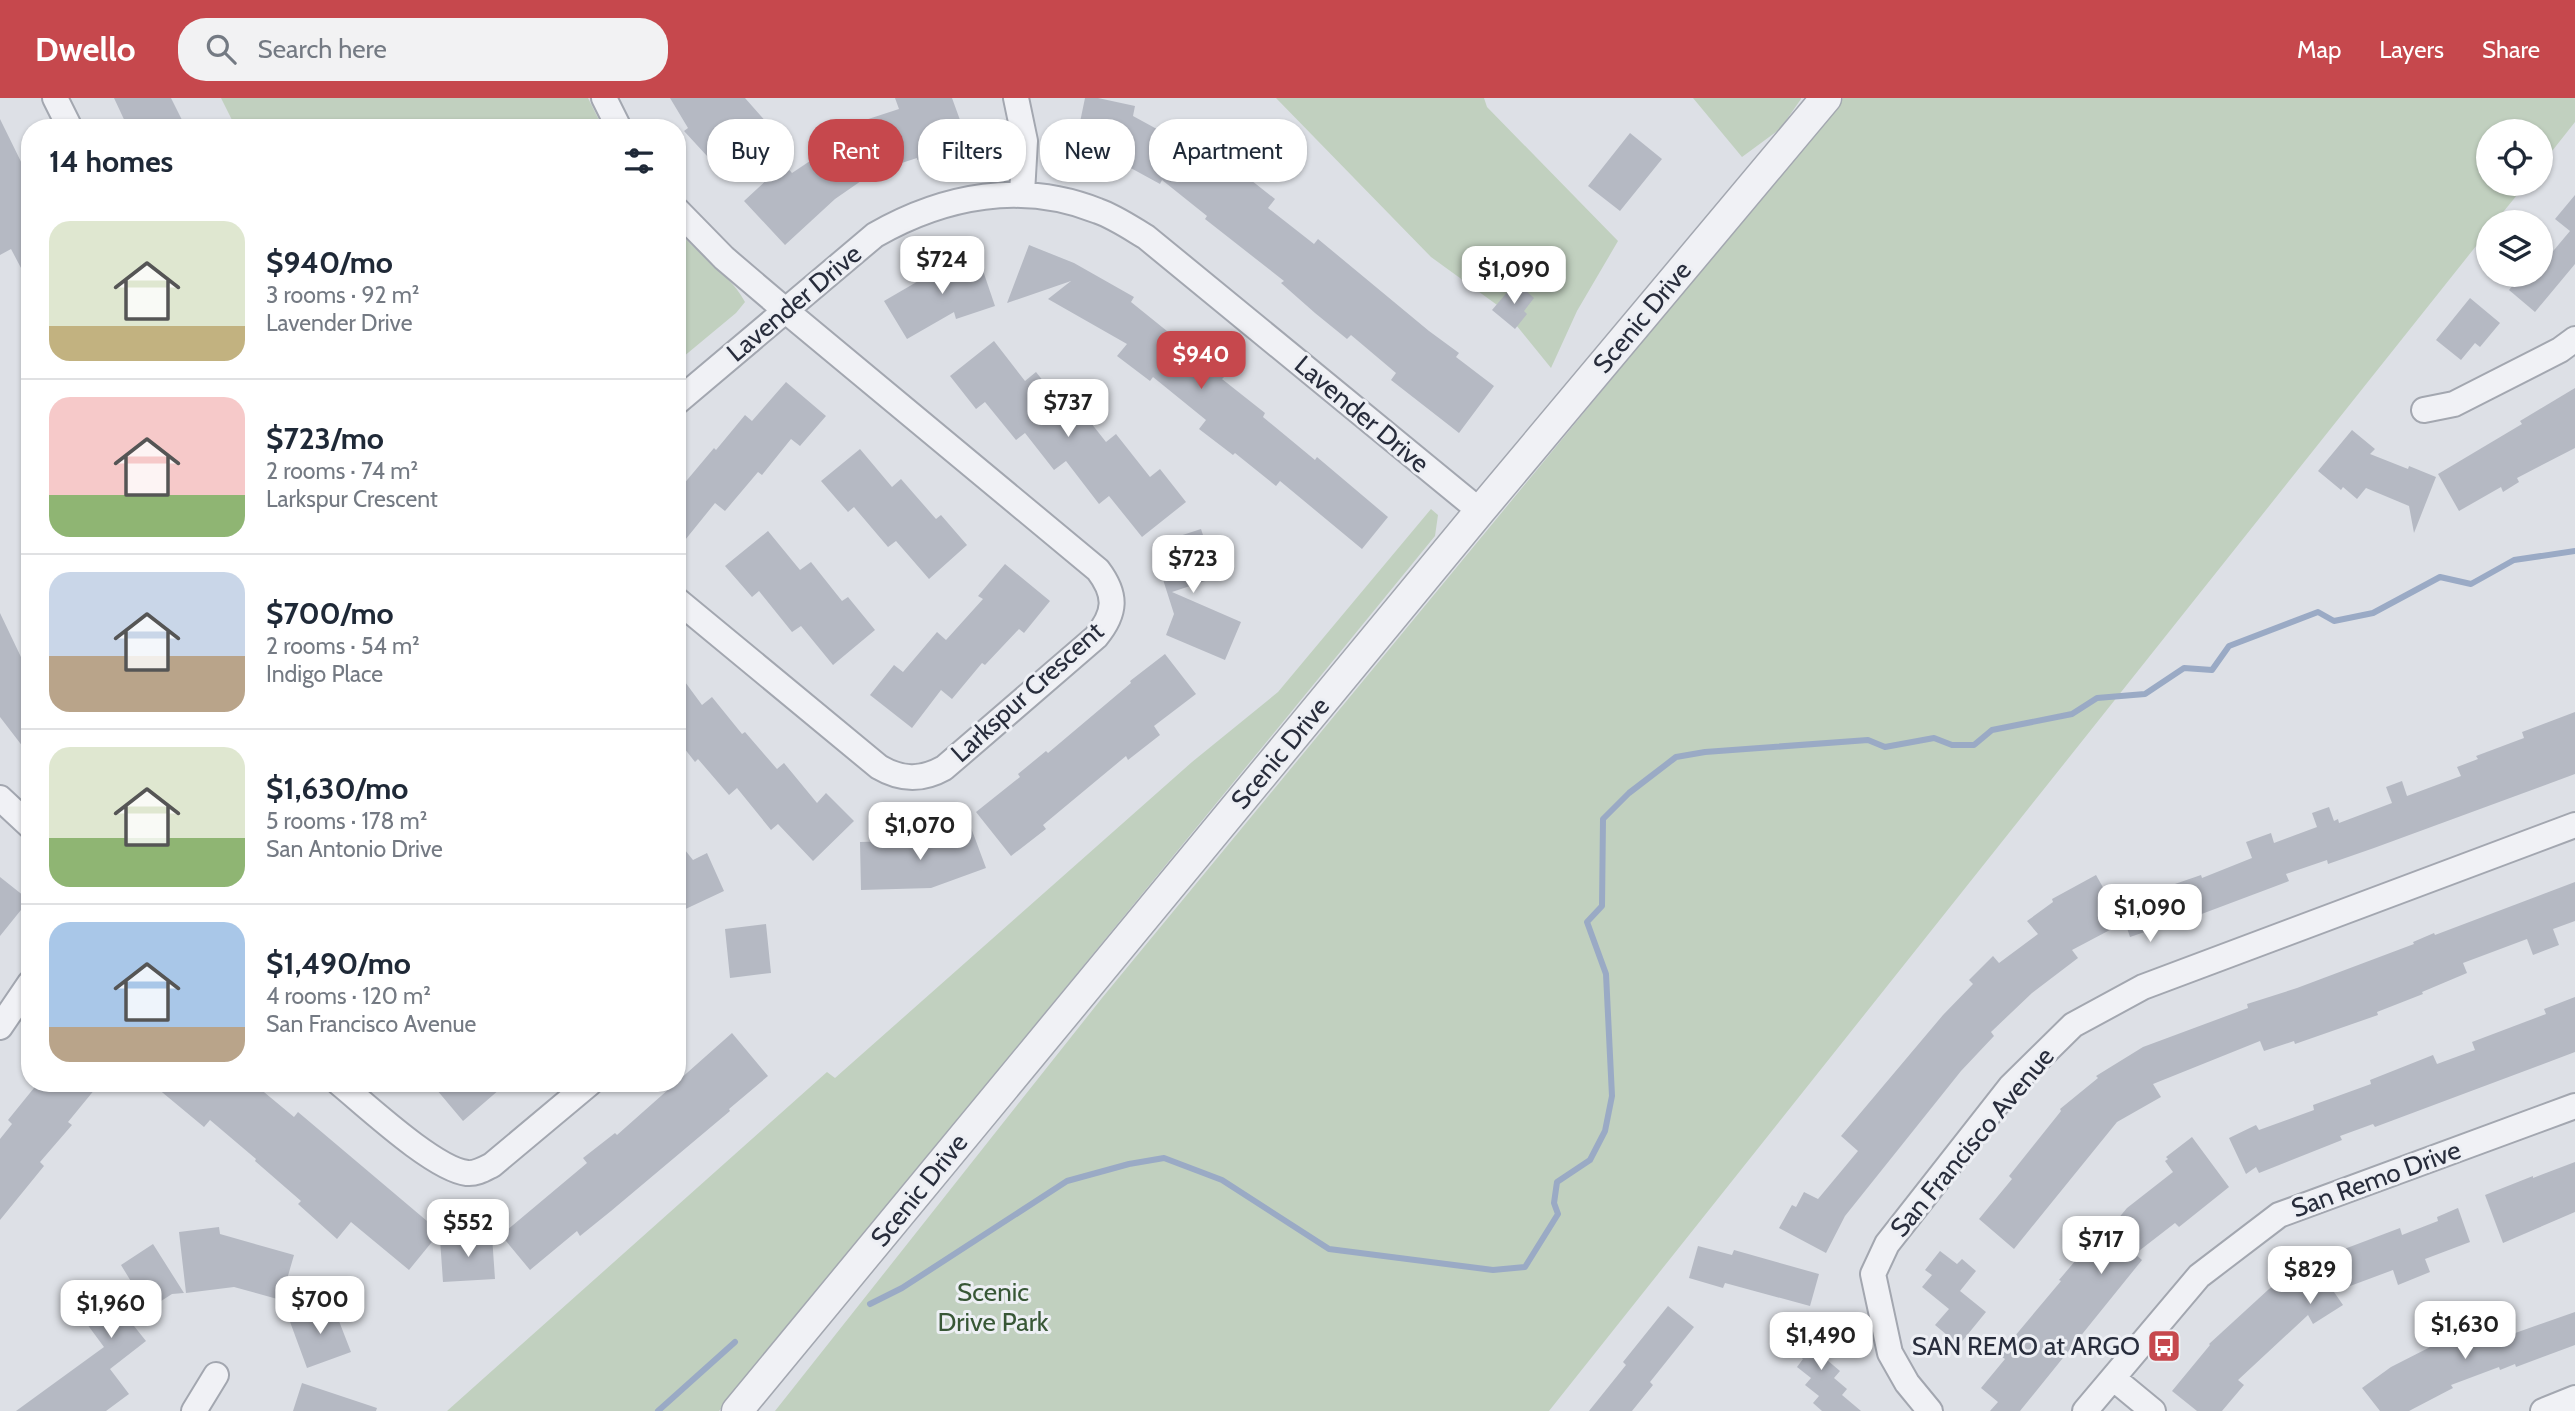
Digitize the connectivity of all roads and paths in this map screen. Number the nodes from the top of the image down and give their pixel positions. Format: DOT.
graph roads {
  1 [pos="55,98"];
  2 [pos="604,98"];
  3 [pos="1016,98"];
  4 [pos="1826,98"];
  5 [pos="66,119"];
  6 [pos="614,119"];
  7 [pos="1022,193"];
  8 [pos="686,219"];
  9 [pos="785,310"];
  10 [pos="2575,339"];
  11 [pos="686,394"];
  12 [pos="2424,410"];
  13 [pos="1480,511"];
  14 [pos="686,607"];
  15 [pos="0,798"];
  16 [pos="21,818"];
  17 [pos="2575,825"];
  18 [pos="21,996"];
  19 [pos="0,1027"];
  20 [pos="350,1092"];
  21 [pos="579,1092"];
  22 [pos="2575,1106"];
  23 [pos="216,1375"];
  24 [pos="2113,1378"];
  25 [pos="2575,1398"];
  26 [pos="194,1411"];
  27 [pos="737,1411"];
  28 [pos="1930,1411"];
  29 [pos="2085,1411"];
  30 [pos="2154,1411"];
  31 [pos="2543,1411"];
  1 -- 5 [label="street"];
  2 -- 6 [label="street"];
  3 -- 7 [label="street"];
  4 -- 13 [label="street, Scenic Drive"];
  7 -- 9 [label="street, Lavender Drive"];
  7 -- 13 [label="street, Lavender Drive"];
  8 -- 9 [label="street, Larkspur Crescent"];
  9 -- 11 [label="street, Lavender Drive"];
  9 -- 14 [label="street, Larkspur Crescent"];
  10 -- 12 [label="street"];
  13 -- 27 [label="street, Scenic Drive"];
  15 -- 16 [label="street"];
  17 -- 28 [label="street, San Francisco Avenue"];
  18 -- 19 [label="street"];
  20 -- 21 [label="street"];
  22 -- 24 [label="street, San Remo Drive"];
  23 -- 26 [label="street"];
  24 -- 29 [label="street, San Remo Drive"];
  24 -- 30 [label="street"];
  25 -- 31 [label="street"];
}
